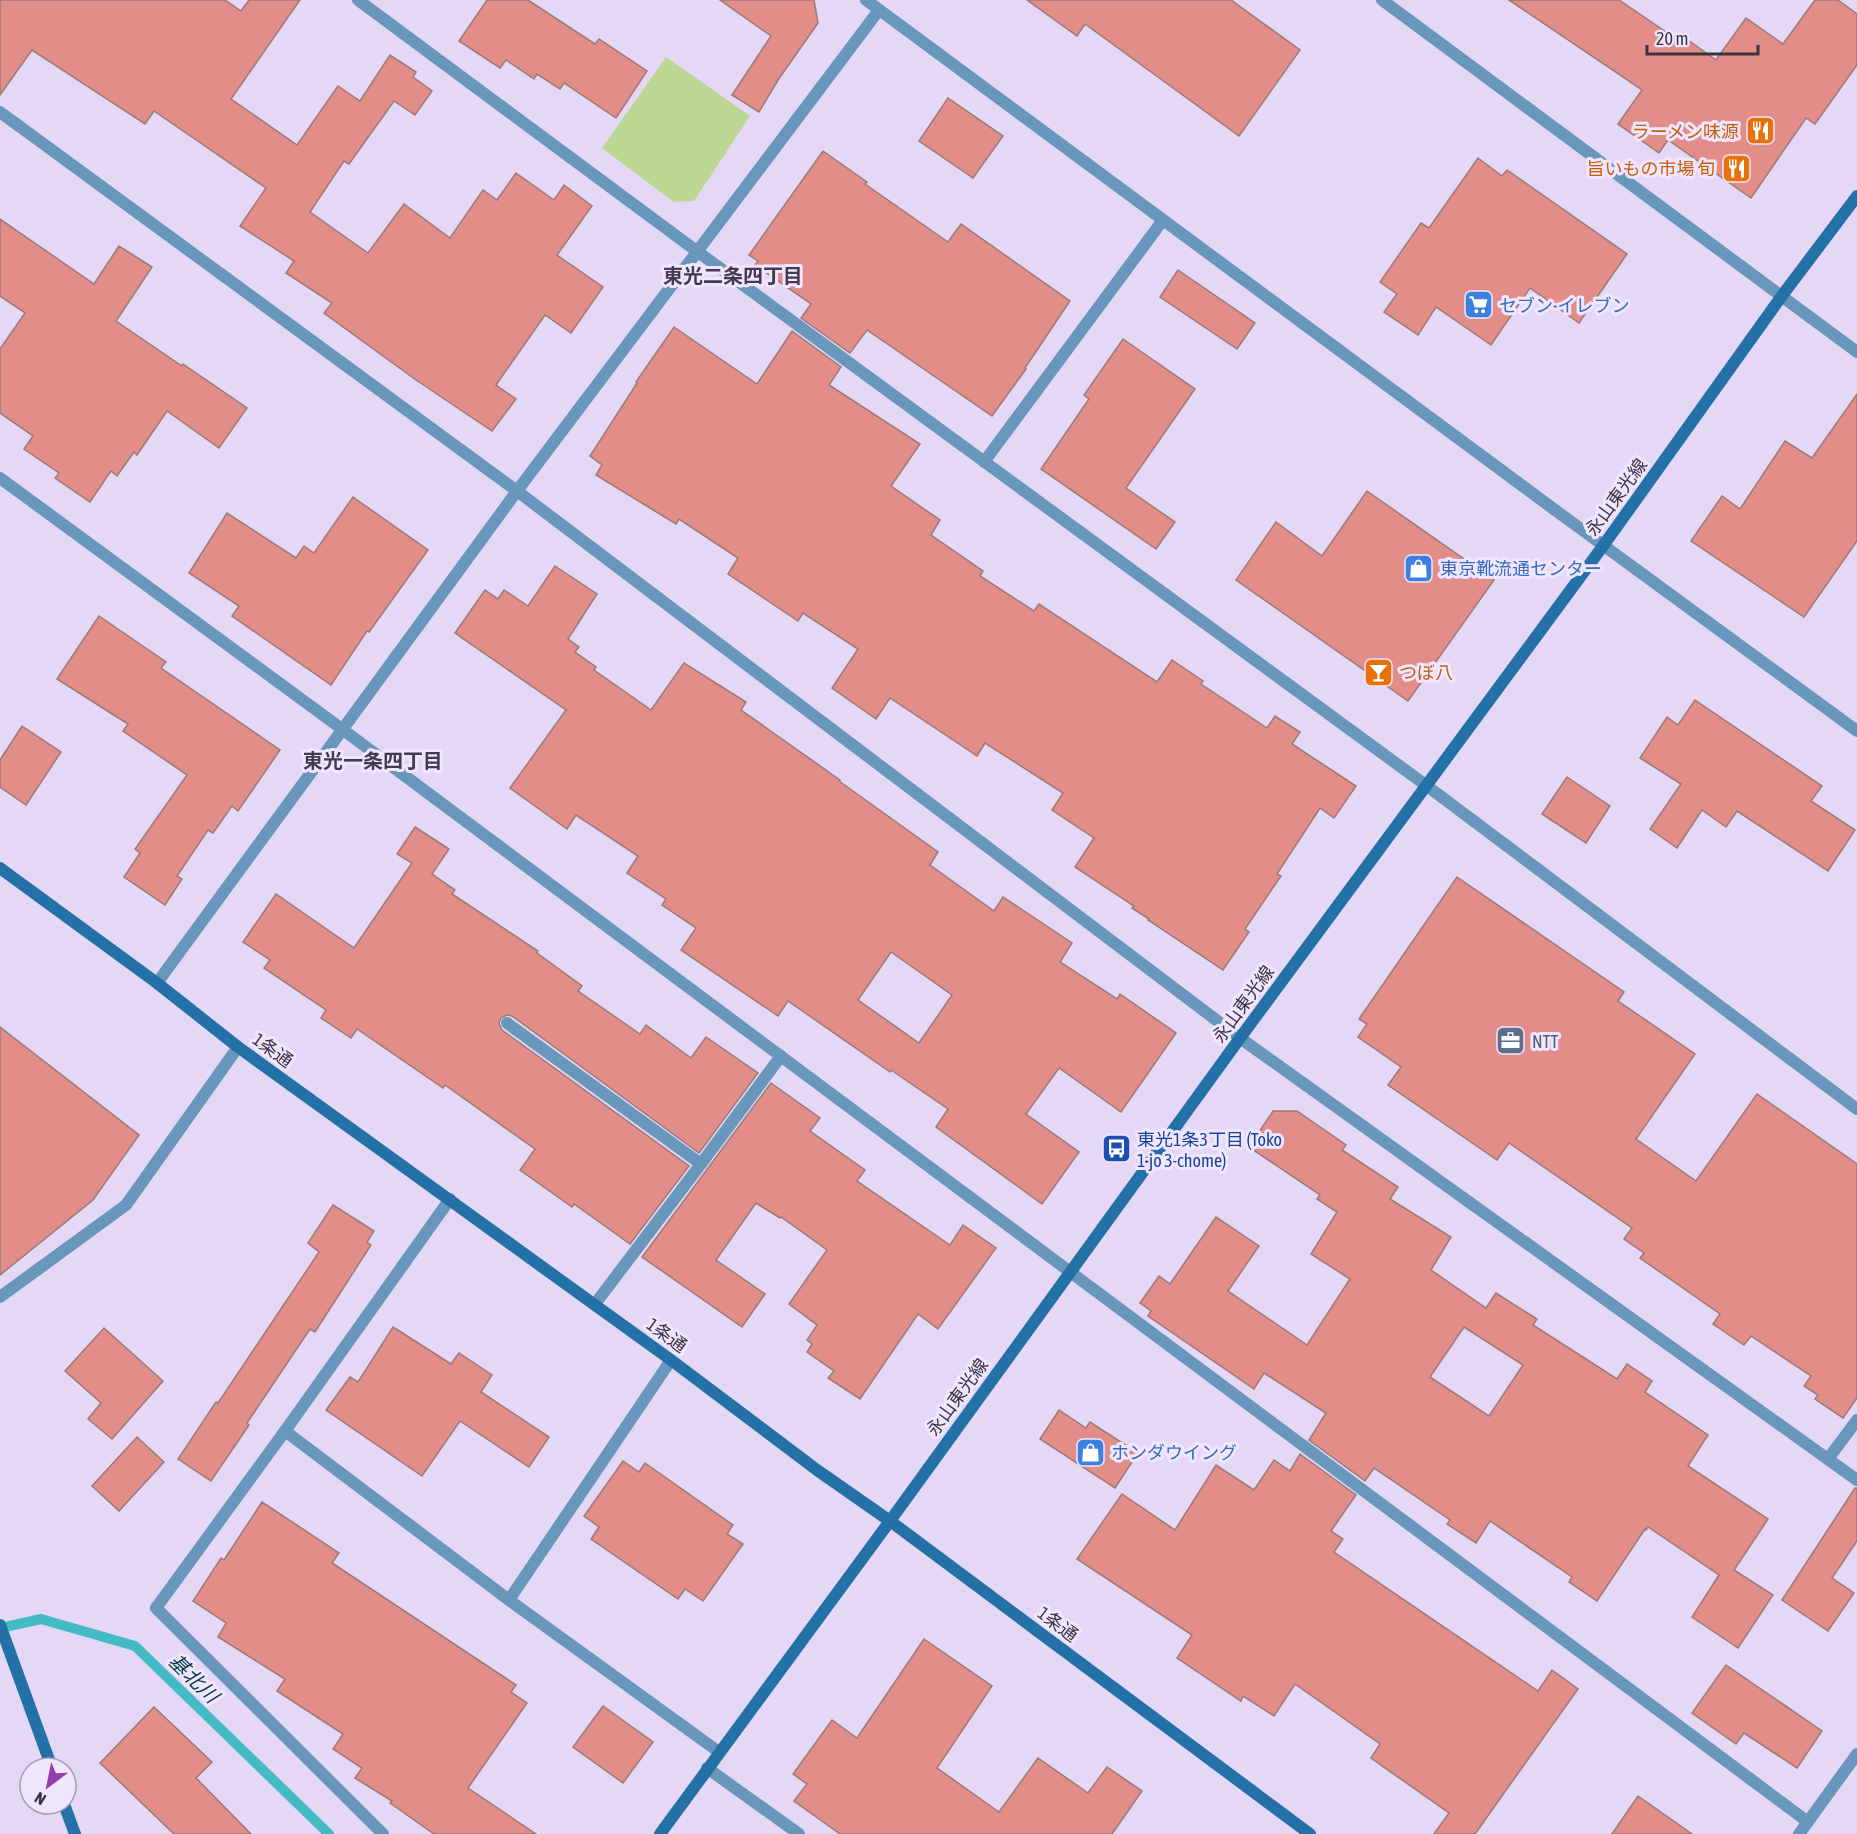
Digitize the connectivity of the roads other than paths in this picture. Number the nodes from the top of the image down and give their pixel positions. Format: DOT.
graph roads {
  1 [pos="358,0"];
  2 [pos="866,0"];
  3 [pos="1382,0"];
  4 [pos="879,10"];
  5 [pos="0,112"];
  6 [pos="1857,196"];
  7 [pos="1163,220"];
  8 [pos="698,252"];
  9 [pos="1782,297"];
  10 [pos="1857,352"];
  11 [pos="984,462"];
  12 [pos="0,478"];
  13 [pos="517,491"];
  14 [pos="1603,546"];
  15 [pos="342,729"];
  16 [pos="1857,731"];
  17 [pos="1426,786"];
  18 [pos="0,868"];
  19 [pos="157,983"];
  20 [pos="507,1023"];
  21 [pos="1240,1038"];
  22 [pos="238,1047"];
  23 [pos="781,1056"];
  24 [pos="1857,1109"];
  25 [pos="701,1164"];
  26 [pos="450,1199"];
  27 [pos="1070,1272"];
  28 [pos="0,1297"];
  29 [pos="595,1304"];
  30 [pos="671,1360"];
  31 [pos="1857,1420"];
  32 [pos="285,1431"];
  33 [pos="1828,1459"];
  34 [pos="1857,1480"];
  35 [pos="890,1521"];
  36 [pos="509,1600"];
  37 [pos="0,1624"];
  38 [pos="719,1752"];
  39 [pos="1857,1754"];
  40 [pos="48,1756"];
  41 [pos="707,1768"];
  42 [pos="68,1816"];
  43 [pos="1808,1822"];
  44 [pos="75,1834"];
  45 [pos="382,1834"];
  46 [pos="660,1834"];
  47 [pos="799,1834"];
  48 [pos="1310,1834"];
  49 [pos="1799,1834"];
  1 -- 8 [label="street"];
  2 -- 4 [label="street"];
  3 -- 9 [label="street"];
  4 -- 7 [label="street"];
  4 -- 8 [label="street"];
  5 -- 13 [label="street"];
  6 -- 9 [label="street, 永山東光線"];
  7 -- 11 [label="street"];
  7 -- 14 [label="street"];
  8 -- 11 [label="street"];
  8 -- 13 [label="street"];
  9 -- 10 [label="street"];
  9 -- 14 [label="street, 永山東光線"];
  11 -- 17 [label="street"];
  12 -- 15 [label="street"];
  13 -- 15 [label="street"];
  13 -- 21 [label="street"];
  14 -- 16 [label="street"];
  14 -- 17 [label="street, 永山東光線"];
  15 -- 19 [label="street"];
  15 -- 23 [label="street"];
  17 -- 21 [label="street, 永山東光線"];
  17 -- 24 [label="street"];
  18 -- 19 [label="street, 1条通"];
  19 -- 22 [label="street, 1条通"];
  20 -- 25 [label="street"];
  21 -- 27 [label="street, 永山東光線"];
  21 -- 33 [label="street"];
  22 -- 26 [label="street, 1条通"];
  22 -- 28 [label="street"];
  23 -- 25 [label="street"];
  23 -- 27 [label="street"];
  25 -- 29 [label="street"];
  26 -- 29 [label="street, 1条通"];
  26 -- 32 [label="street"];
  27 -- 35 [label="street, 永山東光線"];
  27 -- 43 [label="street"];
  29 -- 30 [label="street, 1条通"];
  30 -- 35 [label="street, 1条通"];
  30 -- 36 [label="street"];
  31 -- 33 [label="street"];
  32 -- 36 [label="street"];
  32 -- 45 [label="street"];
  33 -- 34 [label="street"];
  35 -- 38 [label="street, 永山東光線"];
  35 -- 48 [label="street, 1条通"];
  36 -- 38 [label="street"];
  37 -- 40 [label="street"];
  38 -- 41 [label="street, 永山東光線"];
  39 -- 43 [label="street"];
  41 -- 46 [label="street, 永山東光線"];
  41 -- 47 [label="street"];
  42 -- 44 [label="street"];
  43 -- 49 [label="street"];
}
